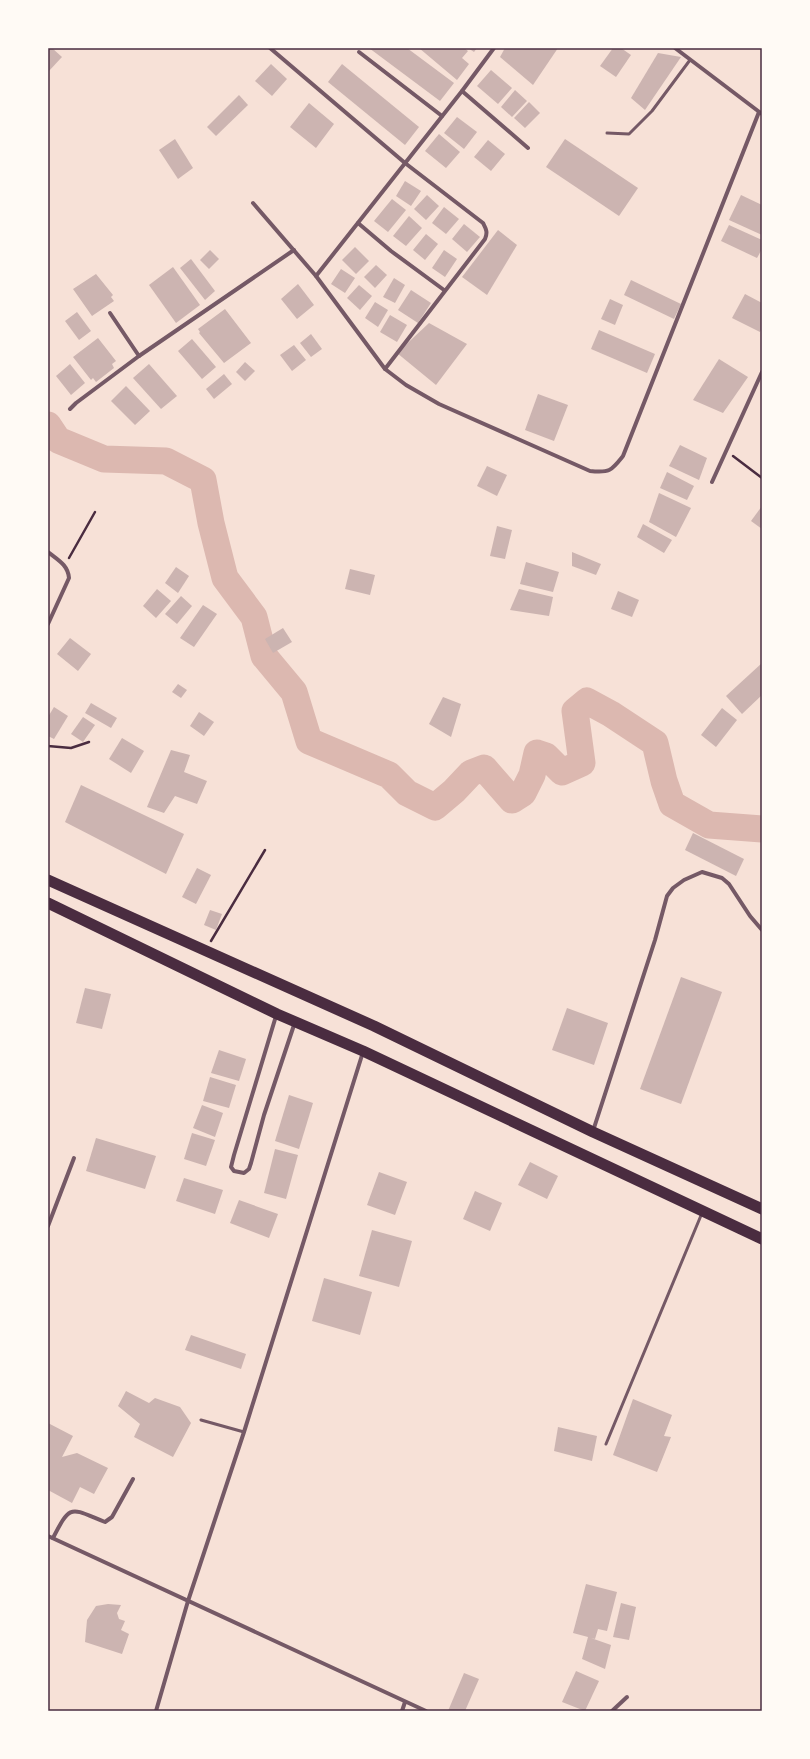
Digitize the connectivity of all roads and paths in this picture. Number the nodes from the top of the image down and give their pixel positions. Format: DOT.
graph roads {
  1 [pos="270,48"];
  2 [pos="494,48"];
  3 [pos="675,48"];
  4 [pos="359,52"];
  5 [pos="690,60"];
  6 [pos="462,91"];
  7 [pos="760,113"];
  8 [pos="442,116"];
  9 [pos="607,133"];
  10 [pos="528,148"];
  11 [pos="405,163"];
  12 [pos="253,203"];
  13 [pos="358,223"];
  14 [pos="294,250"];
  15 [pos="316,276"];
  16 [pos="444,290"];
  17 [pos="110,313"];
  18 [pos="138,356"];
  19 [pos="385,369"];
  20 [pos="762,372"];
  21 [pos="70,409"];
  22 [pos="726,451"];
  23 [pos="762,478"];
  24 [pos="712,482"];
  25 [pos="95,512"];
  26 [pos="48,552"];
  27 [pos="65,566"];
  28 [pos="48,624"];
  29 [pos="89,742"];
  30 [pos="48,746"];
  31 [pos="265,850"];
  32 [pos="48,880"];
  33 [pos="48,903"];
  34 [pos="762,930"];
  35 [pos="206,950"];
  36 [pos="277,1014"];
  37 [pos="295,1022"];
  38 [pos="363,1051"];
  39 [pos="593,1132"];
  40 [pos="74,1158"];
  41 [pos="762,1209"];
  42 [pos="703,1212"];
  43 [pos="48,1226"];
  44 [pos="762,1239"];
  45 [pos="201,1420"];
  46 [pos="244,1432"];
  47 [pos="606,1444"];
  48 [pos="133,1479"];
  49 [pos="48,1536"];
  50 [pos="53,1538"];
  51 [pos="188,1601"];
  52 [pos="627,1697"];
  53 [pos="405,1702"];
  54 [pos="156,1711"];
  55 [pos="402,1711"];
  56 [pos="426,1711"];
  57 [pos="612,1711"];
  1 -- 11 [label="street"];
  2 -- 6 [label="street"];
  3 -- 5 [label="street"];
  4 -- 8 [label="street"];
  5 -- 7 [label="street"];
  5 -- 9 [label="lane"];
  6 -- 8 [label="street"];
  6 -- 10 [label="street"];
  7 -- 19 [label="street"];
  8 -- 11 [label="street"];
  11 -- 13 [label="street"];
  11 -- 16 [label="street"];
  12 -- 14 [label="street"];
  13 -- 15 [label="street"];
  13 -- 16 [label="street"];
  14 -- 15 [label="street"];
  14 -- 18 [label="street"];
  15 -- 19 [label="street"];
  16 -- 19 [label="street"];
  17 -- 18 [label="street"];
  18 -- 21 [label="street"];
  20 -- 22 [label="street"];
  22 -- 23 [label="path"];
  22 -- 24 [label="street"];
  25 -- 27 [label="path"];
  26 -- 27 [label="street"];
  27 -- 28 [label="street"];
  29 -- 30 [label="path"];
  31 -- 35 [label="path"];
  32 -- 35 [label="highway"];
  33 -- 36 [label="highway"];
  34 -- 39 [label="street"];
  35 -- 39 [label="highway"];
  36 -- 37 [label="highway"];
  36 -- 37 [label="street"];
  37 -- 38 [label="highway"];
  38 -- 42 [label="highway"];
  38 -- 46 [label="street"];
  39 -- 41 [label="highway"];
  40 -- 43 [label="street"];
  42 -- 44 [label="highway"];
  42 -- 47 [label="lane"];
  45 -- 46 [label="lane"];
  46 -- 51 [label="street"];
  48 -- 50 [label="street"];
  49 -- 50 [label="street"];
  50 -- 51 [label="street"];
  51 -- 53 [label="street"];
  51 -- 54 [label="street"];
  52 -- 57 [label="street"];
  53 -- 55 [label="street"];
  53 -- 56 [label="street"];
}
